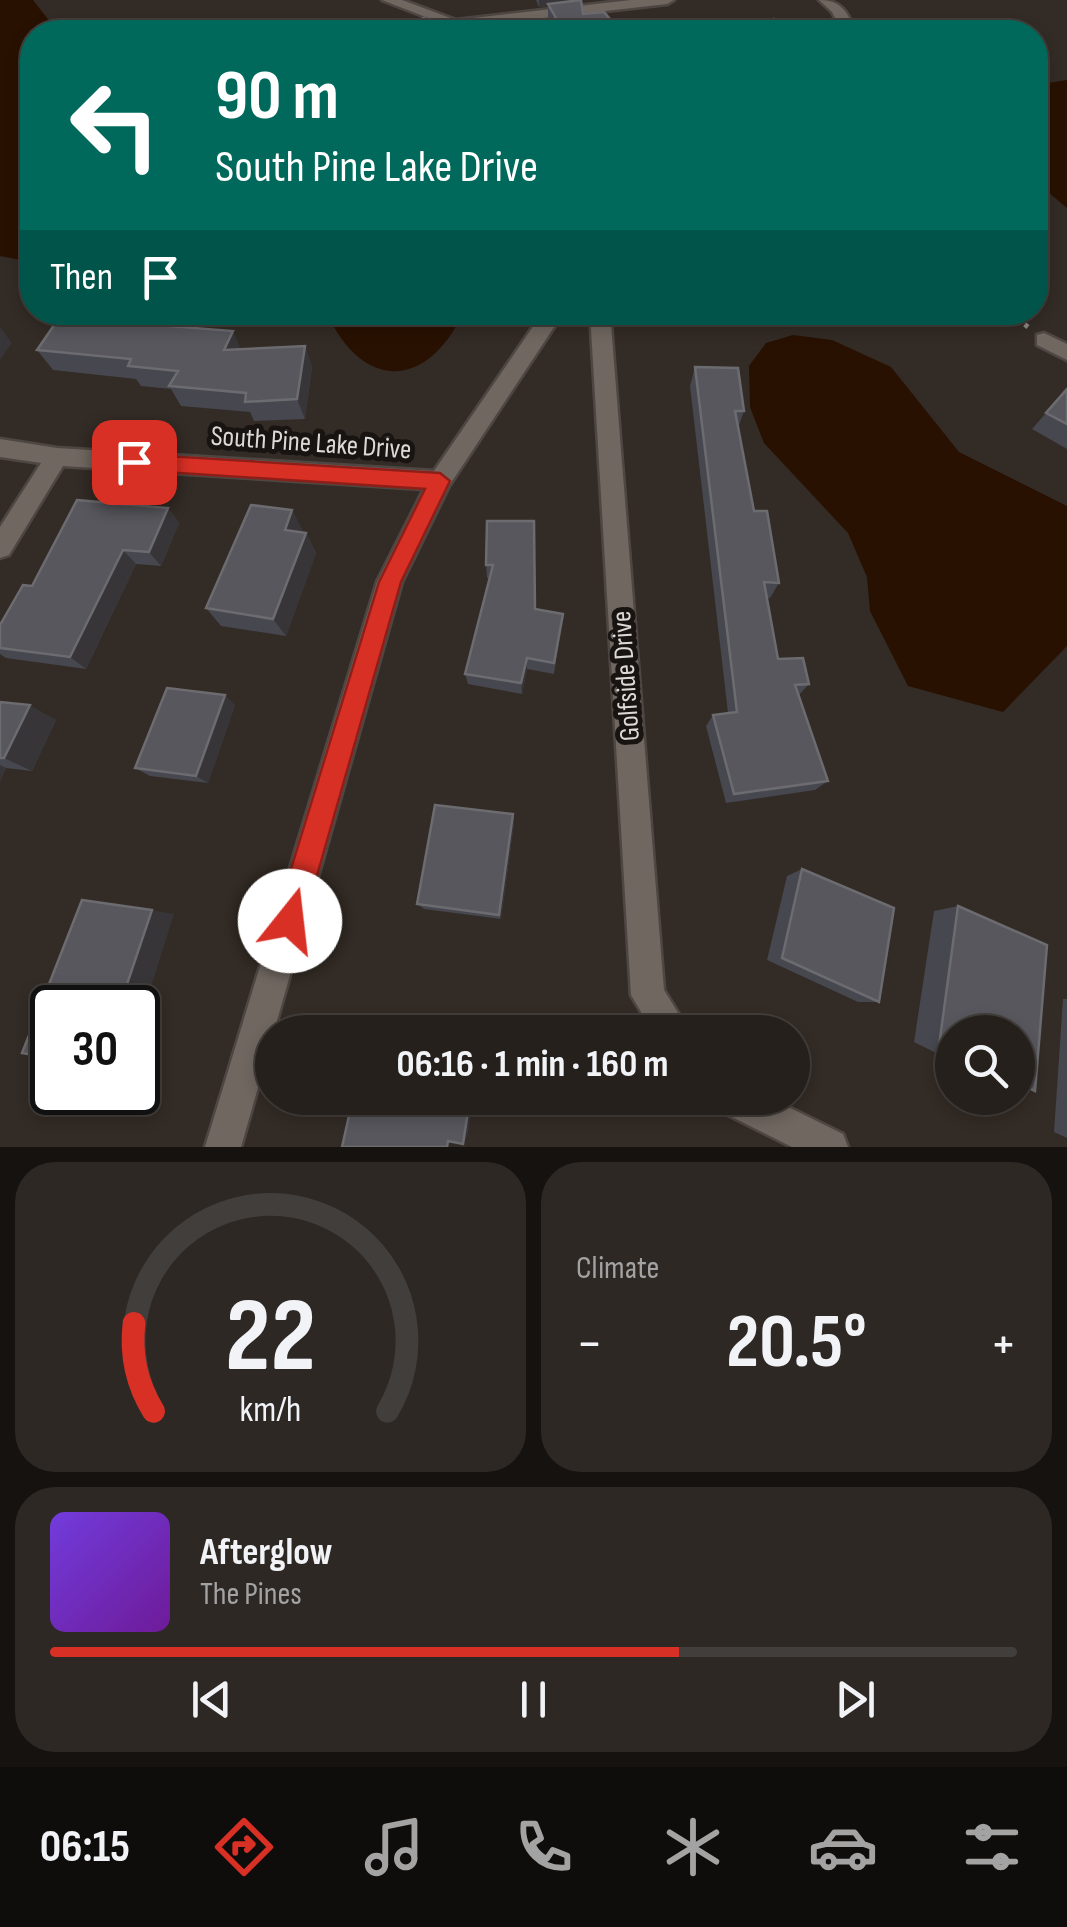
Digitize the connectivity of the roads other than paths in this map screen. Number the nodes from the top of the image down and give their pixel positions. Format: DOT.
graph roads {
  1 [pos="389,0"];
  2 [pos="667,0"];
  3 [pos="826,0"];
  4 [pos="417,3"];
  5 [pos="450,20"];
  6 [pos="493,20"];
  7 [pos="843,20"];
  8 [pos="545,325"];
  9 [pos="601,325"];
  10 [pos="1044,340"];
  11 [pos="1067,353"];
  12 [pos="0,448"];
  13 [pos="58,457"];
  14 [pos="440,481"];
  15 [pos="0,548"];
  16 [pos="662,1015"];
  17 [pos="766,1115"];
  18 [pos="223,1147"];
  19 [pos="830,1147"];
  1 -- 4 [label="street"];
  2 -- 6 [label="street"];
  3 -- 7 [label="street"];
  4 -- 5 [label="street"];
  8 -- 14 [label="street"];
  9 -- 16 [label="street, Golfside Drive"];
  10 -- 11 [label="street"];
  12 -- 13 [label="street, South Pine Lake Drive"];
  13 -- 14 [label="street, South Pine Lake Drive"];
  13 -- 15 [label="street"];
  14 -- 18 [label="street"];
  17 -- 19 [label="street"];
}
